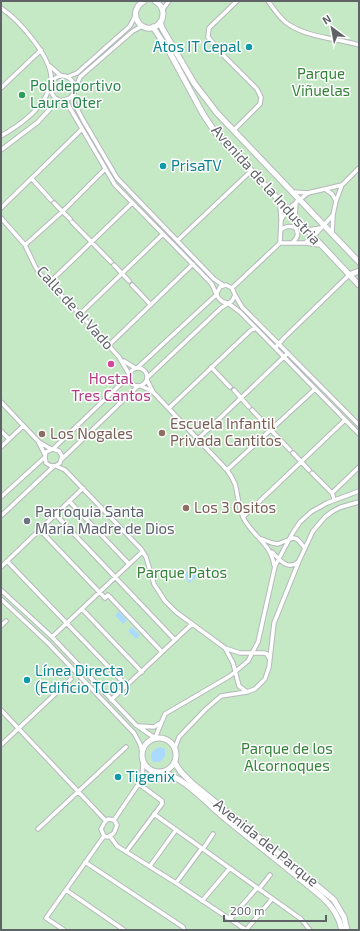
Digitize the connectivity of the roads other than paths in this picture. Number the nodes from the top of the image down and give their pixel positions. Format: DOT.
graph roads {
  1 [pos="144,1"];
  2 [pos="156,1"];
  3 [pos="169,1"];
  4 [pos="238,1"];
  5 [pos="268,1"];
  6 [pos="137,3"];
  7 [pos="1,8"];
  8 [pos="162,9"];
  9 [pos="136,16"];
  10 [pos="160,22"];
  11 [pos="142,26"];
  12 [pos="153,27"];
  13 [pos="359,45"];
  14 [pos="41,50"];
  15 [pos="48,64"];
  16 [pos="61,76"];
  17 [pos="68,77"];
  18 [pos="50,85"];
  19 [pos="1,87"];
  20 [pos="75,90"];
  21 [pos="73,96"];
  22 [pos="58,100"];
  23 [pos="64,101"];
  24 [pos="82,130"];
  25 [pos="234,130"];
  26 [pos="1,136"];
  27 [pos="1,150"];
  28 [pos="359,168"];
  29 [pos="105,169"];
  30 [pos="251,171"];
  31 [pos="32,179"];
  32 [pos="342,185"];
  33 [pos="325,189"];
  34 [pos="293,192"];
  35 [pos="308,193"];
  36 [pos="298,201"];
  37 [pos="336,201"];
  38 [pos="280,202"];
  39 [pos="132,203"];
  40 [pos="1,208"];
  41 [pos="288,210"];
  42 [pos="63,211"];
  43 [pos="333,215"];
  44 [pos="1,218"];
  45 [pos="296,218"];
  46 [pos="282,220"];
  47 [pos="324,227"];
  48 [pos="281,230"];
  49 [pos="306,230"];
  50 [pos="332,233"];
  51 [pos="163,234"];
  52 [pos="313,237"];
  53 [pos="178,240"];
  54 [pos="92,242"];
  55 [pos="293,242"];
  56 [pos="280,243"];
  57 [pos="305,243"];
  58 [pos="25,245"];
  59 [pos="320,245"];
  60 [pos="359,262"];
  61 [pos="193,264"];
  62 [pos="359,271"];
  63 [pos="122,274"];
  64 [pos="349,275"];
  65 [pos="49,283"];
  66 [pos="223,285"];
  67 [pos="359,285"];
  68 [pos="232,288"];
  69 [pos="217,293"];
  70 [pos="235,295"];
  71 [pos="227,303"];
  72 [pos="151,305"];
  73 [pos="80,314"];
  74 [pos="255,328"];
  75 [pos="279,343"];
  76 [pos="109,345"];
  77 [pos="275,348"];
  78 [pos="288,353"];
  79 [pos="284,357"];
  80 [pos="121,359"];
  81 [pos="211,367"];
  82 [pos="136,368"];
  83 [pos="129,375"];
  84 [pos="147,379"];
  85 [pos="139,386"];
  86 [pos="315,389"];
  87 [pos="153,392"];
  88 [pos="241,398"];
  89 [pos="1,402"];
  90 [pos="169,408"];
  91 [pos="345,420"];
  92 [pos="359,425"];
  93 [pos="24,426"];
  94 [pos="270,429"];
  95 [pos="1,431"];
  96 [pos="359,434"];
  97 [pos="9,439"];
  98 [pos="198,439"];
  99 [pos="39,442"];
  100 [pos="1,447"];
  101 [pos="52,449"];
  102 [pos="45,456"];
  103 [pos="61,460"];
  104 [pos="301,462"];
  105 [pos="55,466"];
  106 [pos="359,467"];
  107 [pos="65,470"];
  108 [pos="228,470"];
  109 [pos="83,488"];
  110 [pos="359,491"];
  111 [pos="332,493"];
  112 [pos="1,497"];
  113 [pos="334,499"];
  114 [pos="69,501"];
  115 [pos="359,502"];
  116 [pos="56,514"];
  117 [pos="1,516"];
  118 [pos="243,517"];
  119 [pos="40,530"];
  120 [pos="260,538"];
  121 [pos="289,540"];
  122 [pos="305,548"];
  123 [pos="270,550"];
  124 [pos="142,552"];
  125 [pos="278,559"];
  126 [pos="7,561"];
  127 [pos="299,561"];
  128 [pos="129,564"];
  129 [pos="275,566"];
  130 [pos="1,567"];
  131 [pos="116,577"];
  132 [pos="1,590"];
  133 [pos="100,592"];
  134 [pos="1,599"];
  135 [pos="82,609"];
  136 [pos="6,621"];
  137 [pos="67,624"];
  138 [pos="192,624"];
  139 [pos="1,626"];
  140 [pos="52,637"];
  141 [pos="175,640"];
  142 [pos="225,648"];
  143 [pos="162,652"];
  144 [pos="253,653"];
  145 [pos="270,659"];
  146 [pos="142,672"];
  147 [pos="235,672"];
  148 [pos="71,679"];
  149 [pos="127,686"];
  150 [pos="247,692"];
  151 [pos="111,700"];
  152 [pos="1,710"];
  153 [pos="160,723"];
  154 [pos="136,725"];
  155 [pos="19,728"];
  156 [pos="155,738"];
  157 [pos="1,746"];
  158 [pos="126,747"];
  159 [pos="175,748"];
  160 [pos="142,752"];
  161 [pos="143,763"];
  162 [pos="174,763"];
  163 [pos="154,772"];
  164 [pos="161,772"];
  165 [pos="142,779"];
  166 [pos="139,784"];
  167 [pos="78,791"];
  168 [pos="154,814"];
  169 [pos="114,820"];
  170 [pos="106,821"];
  171 [pos="38,829"];
  172 [pos="176,830"];
  173 [pos="213,834"];
  174 [pos="104,836"];
  175 [pos="110,836"];
  176 [pos="203,848"];
  177 [pos="126,852"];
  178 [pos="85,862"];
  179 [pos="150,866"];
  180 [pos="230,868"];
  181 [pos="270,874"];
  182 [pos="176,883"];
  183 [pos="258,889"];
  184 [pos="66,890"];
  185 [pos="272,899"];
  186 [pos="202,901"];
  187 [pos="230,919"];
  188 [pos="64,930"];
  189 [pos="124,930"];
  190 [pos="184,930"];
  191 [pos="246,930"];
  192 [pos="310,930"];
  193 [pos="342,930"];
  194 [pos="347,930"];
  1 -- 6 [label="street"];
  2 -- 8 [label="street"];
  3 -- 8 [label="street"];
  4 -- 25 [label="street"];
  5 -- 13 [label="street"];
  6 -- 9 [label="street"];
  7 -- 14 [label="street"];
  8 -- 10 [label="street"];
  9 -- 11 [label="street"];
  9 -- 17 [label="street"];
  10 -- 12 [label="street"];
  10 -- 25 [label="street, Avenida de la Industria"];
  11 -- 12 [label="street"];
  11 -- 20 [label="street"];
  12 -- 30 [label="street, Avenida de la Industria"];
  14 -- 15 [label="street"];
  14 -- 19 [label="street"];
  15 -- 16 [label="street"];
  15 -- 18 [label="street"];
  16 -- 17 [label="street"];
  16 -- 18 [label="street"];
  17 -- 20 [label="street"];
  18 -- 22 [label="street"];
  18 -- 26 [label="street"];
  20 -- 21 [label="street"];
  21 -- 23 [label="street"];
  21 -- 53 [label="street"];
  22 -- 23 [label="street"];
  22 -- 27 [label="street"];
  23 -- 24 [label="street"];
  24 -- 29 [label="street"];
  24 -- 31 [label="street"];
  25 -- 34 [label="street, Avenida de la Industria"];
  28 -- 32 [label="street"];
  29 -- 39 [label="street"];
  29 -- 42 [label="street"];
  30 -- 38 [label="street, Avenida de la Industria"];
  30 -- 53 [label="street"];
  31 -- 40 [label="street"];
  31 -- 42 [label="street"];
  32 -- 33 [label="street"];
  32 -- 37 [label="street"];
  33 -- 35 [label="street"];
  33 -- 37 [label="street"];
  34 -- 35 [label="street"];
  34 -- 36 [label="street, Avenida de la Industria"];
  35 -- 36 [label="street"];
  36 -- 41 [label="street"];
  36 -- 45 [label="street"];
  36 -- 47 [label="street, Avenida de la Industria"];
  37 -- 43 [label="street"];
  38 -- 41 [label="street, Avenida de la Industria"];
  38 -- 46 [label="street"];
  39 -- 51 [label="street"];
  39 -- 54 [label="street"];
  41 -- 45 [label="street, Avenida de la Industria"];
  41 -- 46 [label="street"];
  42 -- 54 [label="street"];
  42 -- 58 [label="street"];
  43 -- 47 [label="street"];
  43 -- 50 [label="street"];
  44 -- 58 [label="street, Calle de el Vado"];
  45 -- 49 [label="street, Avenida de la Industria"];
  46 -- 48 [label="street"];
  47 -- 49 [label="street"];
  47 -- 50 [label="street, Avenida de la Industria"];
  47 -- 52 [label="street"];
  48 -- 55 [label="street"];
  48 -- 56 [label="street"];
  49 -- 52 [label="street, Avenida de la Industria"];
  50 -- 60 [label="street, Avenida de la Industria"];
  51 -- 61 [label="street"];
  51 -- 63 [label="street"];
  52 -- 57 [label="street"];
  52 -- 59 [label="street, Avenida de la Industria"];
  53 -- 66 [label="street"];
  54 -- 63 [label="street"];
  54 -- 65 [label="street"];
  55 -- 56 [label="street"];
  55 -- 57 [label="street"];
  56 -- 68 [label="street"];
  57 -- 59 [label="street"];
  58 -- 65 [label="street, Calle de el Vado"];
  59 -- 64 [label="street, Avenida de la Industria"];
  61 -- 69 [label="street"];
  61 -- 72 [label="street"];
  62 -- 64 [label="street"];
  63 -- 72 [label="street"];
  63 -- 73 [label="street"];
  64 -- 67 [label="street, Avenida de la Industria"];
  64 -- 75 [label="street"];
  65 -- 73 [label="street, Calle de el Vado"];
  66 -- 68 [label="street"];
  66 -- 69 [label="street"];
  68 -- 70 [label="street"];
  69 -- 71 [label="street"];
  69 -- 82 [label="street"];
  70 -- 71 [label="street"];
  70 -- 75 [label="street"];
  71 -- 74 [label="street"];
  71 -- 84 [label="street"];
  72 -- 76 [label="street"];
  73 -- 76 [label="street, Calle de el Vado"];
  74 -- 77 [label="street"];
  74 -- 81 [label="street"];
  75 -- 77 [label="street"];
  75 -- 78 [label="street"];
  76 -- 80 [label="street, Calle de el Vado"];
  77 -- 79 [label="street"];
  78 -- 79 [label="street"];
  78 -- 92 [label="street"];
  79 -- 86 [label="street"];
  79 -- 88 [label="street"];
  80 -- 82 [label="street"];
  80 -- 83 [label="street"];
  81 -- 88 [label="street"];
  81 -- 90 [label="street"];
  82 -- 83 [label="street"];
  82 -- 84 [label="street"];
  83 -- 85 [label="street"];
  83 -- 101 [label="street"];
  84 -- 85 [label="street"];
  84 -- 87 [label="street"];
  85 -- 87 [label="street"];
  85 -- 103 [label="street"];
  86 -- 91 [label="street"];
  86 -- 94 [label="street"];
  87 -- 90 [label="street"];
  88 -- 94 [label="street"];
  88 -- 98 [label="street"];
  89 -- 93 [label="street"];
  90 -- 98 [label="street"];
  91 -- 96 [label="street"];
  91 -- 104 [label="street"];
  93 -- 97 [label="street"];
  93 -- 99 [label="street"];
  94 -- 104 [label="street"];
  94 -- 108 [label="street"];
  95 -- 97 [label="street"];
  97 -- 100 [label="street"];
  98 -- 108 [label="street"];
  99 -- 101 [label="street"];
  99 -- 102 [label="street"];
  101 -- 102 [label="street"];
  101 -- 103 [label="street"];
  102 -- 105 [label="street"];
  102 -- 112 [label="street"];
  103 -- 105 [label="street"];
  103 -- 107 [label="street"];
  104 -- 111 [label="street"];
  104 -- 118 [label="street"];
  105 -- 107 [label="street"];
  105 -- 117 [label="street"];
  106 -- 111 [label="street"];
  107 -- 109 [label="street"];
  108 -- 118 [label="street"];
  109 -- 114 [label="street"];
  109 -- 124 [label="street"];
  110 -- 113 [label="street"];
  111 -- 113 [label="street"];
  113 -- 121 [label="street"];
  114 -- 116 [label="street"];
  114 -- 128 [label="street"];
  115 -- 122 [label="street"];
  116 -- 119 [label="street"];
  116 -- 131 [label="street"];
  118 -- 120 [label="street"];
  119 -- 126 [label="street"];
  119 -- 133 [label="street"];
  120 -- 121 [label="street"];
  120 -- 123 [label="street"];
  121 -- 122 [label="street"];
  121 -- 125 [label="street"];
  122 -- 127 [label="street"];
  123 -- 125 [label="street"];
  123 -- 129 [label="street"];
  124 -- 128 [label="street"];
  124 -- 138 [label="street"];
  125 -- 127 [label="street"];
  125 -- 129 [label="street"];
  126 -- 130 [label="street"];
  126 -- 137 [label="street"];
  127 -- 145 [label="street"];
  128 -- 131 [label="street"];
  129 -- 144 [label="street"];
  131 -- 133 [label="street"];
  131 -- 141 [label="street"];
  132 -- 140 [label="street"];
  133 -- 135 [label="street"];
  133 -- 143 [label="street"];
  134 -- 160 [label="street"];
  135 -- 137 [label="street"];
  135 -- 146 [label="street"];
  136 -- 139 [label="street"];
  137 -- 140 [label="street"];
  137 -- 149 [label="street"];
  138 -- 141 [label="street"];
  138 -- 142 [label="street"];
  140 -- 151 [label="street"];
  141 -- 143 [label="street"];
  142 -- 144 [label="street"];
  142 -- 147 [label="street"];
  143 -- 146 [label="street"];
  144 -- 145 [label="street"];
  144 -- 147 [label="street"];
  145 -- 150 [label="street"];
  146 -- 149 [label="street"];
  147 -- 150 [label="street"];
  147 -- 153 [label="street"];
  148 -- 155 [label="street"];
  149 -- 151 [label="street"];
  150 -- 159 [label="street"];
  151 -- 154 [label="street"];
  152 -- 155 [label="street"];
  153 -- 154 [label="street"];
  153 -- 156 [label="street"];
  154 -- 156 [label="street"];
  155 -- 157 [label="street"];
  155 -- 167 [label="street"];
  156 -- 159 [label="street"];
  156 -- 160 [label="street"];
  158 -- 167 [label="street"];
  159 -- 162 [label="street"];
  160 -- 161 [label="street"];
  161 -- 163 [label="street"];
  161 -- 165 [label="street"];
  162 -- 164 [label="street"];
  162 -- 194 [label="street, Avenida del Parque"];
  163 -- 164 [label="street"];
  163 -- 165 [label="street"];
  164 -- 193 [label="street, Avenida del Parque"];
  165 -- 166 [label="street"];
  166 -- 168 [label="street"];
  166 -- 169 [label="street"];
  167 -- 170 [label="street"];
  167 -- 171 [label="street"];
  168 -- 172 [label="street"];
  168 -- 177 [label="street"];
  169 -- 170 [label="street"];
  169 -- 175 [label="street"];
  170 -- 174 [label="street"];
  172 -- 176 [label="street"];
  172 -- 179 [label="street"];
  173 -- 176 [label="street"];
  174 -- 175 [label="street"];
  174 -- 178 [label="street"];
  175 -- 177 [label="street"];
  176 -- 180 [label="street"];
  176 -- 182 [label="street"];
  177 -- 179 [label="street"];
  178 -- 184 [label="street"];
  178 -- 190 [label="street"];
  179 -- 182 [label="street"];
  180 -- 183 [label="street"];
  180 -- 186 [label="street"];
  181 -- 183 [label="street"];
  182 -- 186 [label="street"];
  183 -- 185 [label="street"];
  183 -- 187 [label="street"];
  184 -- 188 [label="street"];
  184 -- 189 [label="street"];
  185 -- 191 [label="street"];
  185 -- 192 [label="street"];
  186 -- 187 [label="street"];
  187 -- 191 [label="street"];
}
